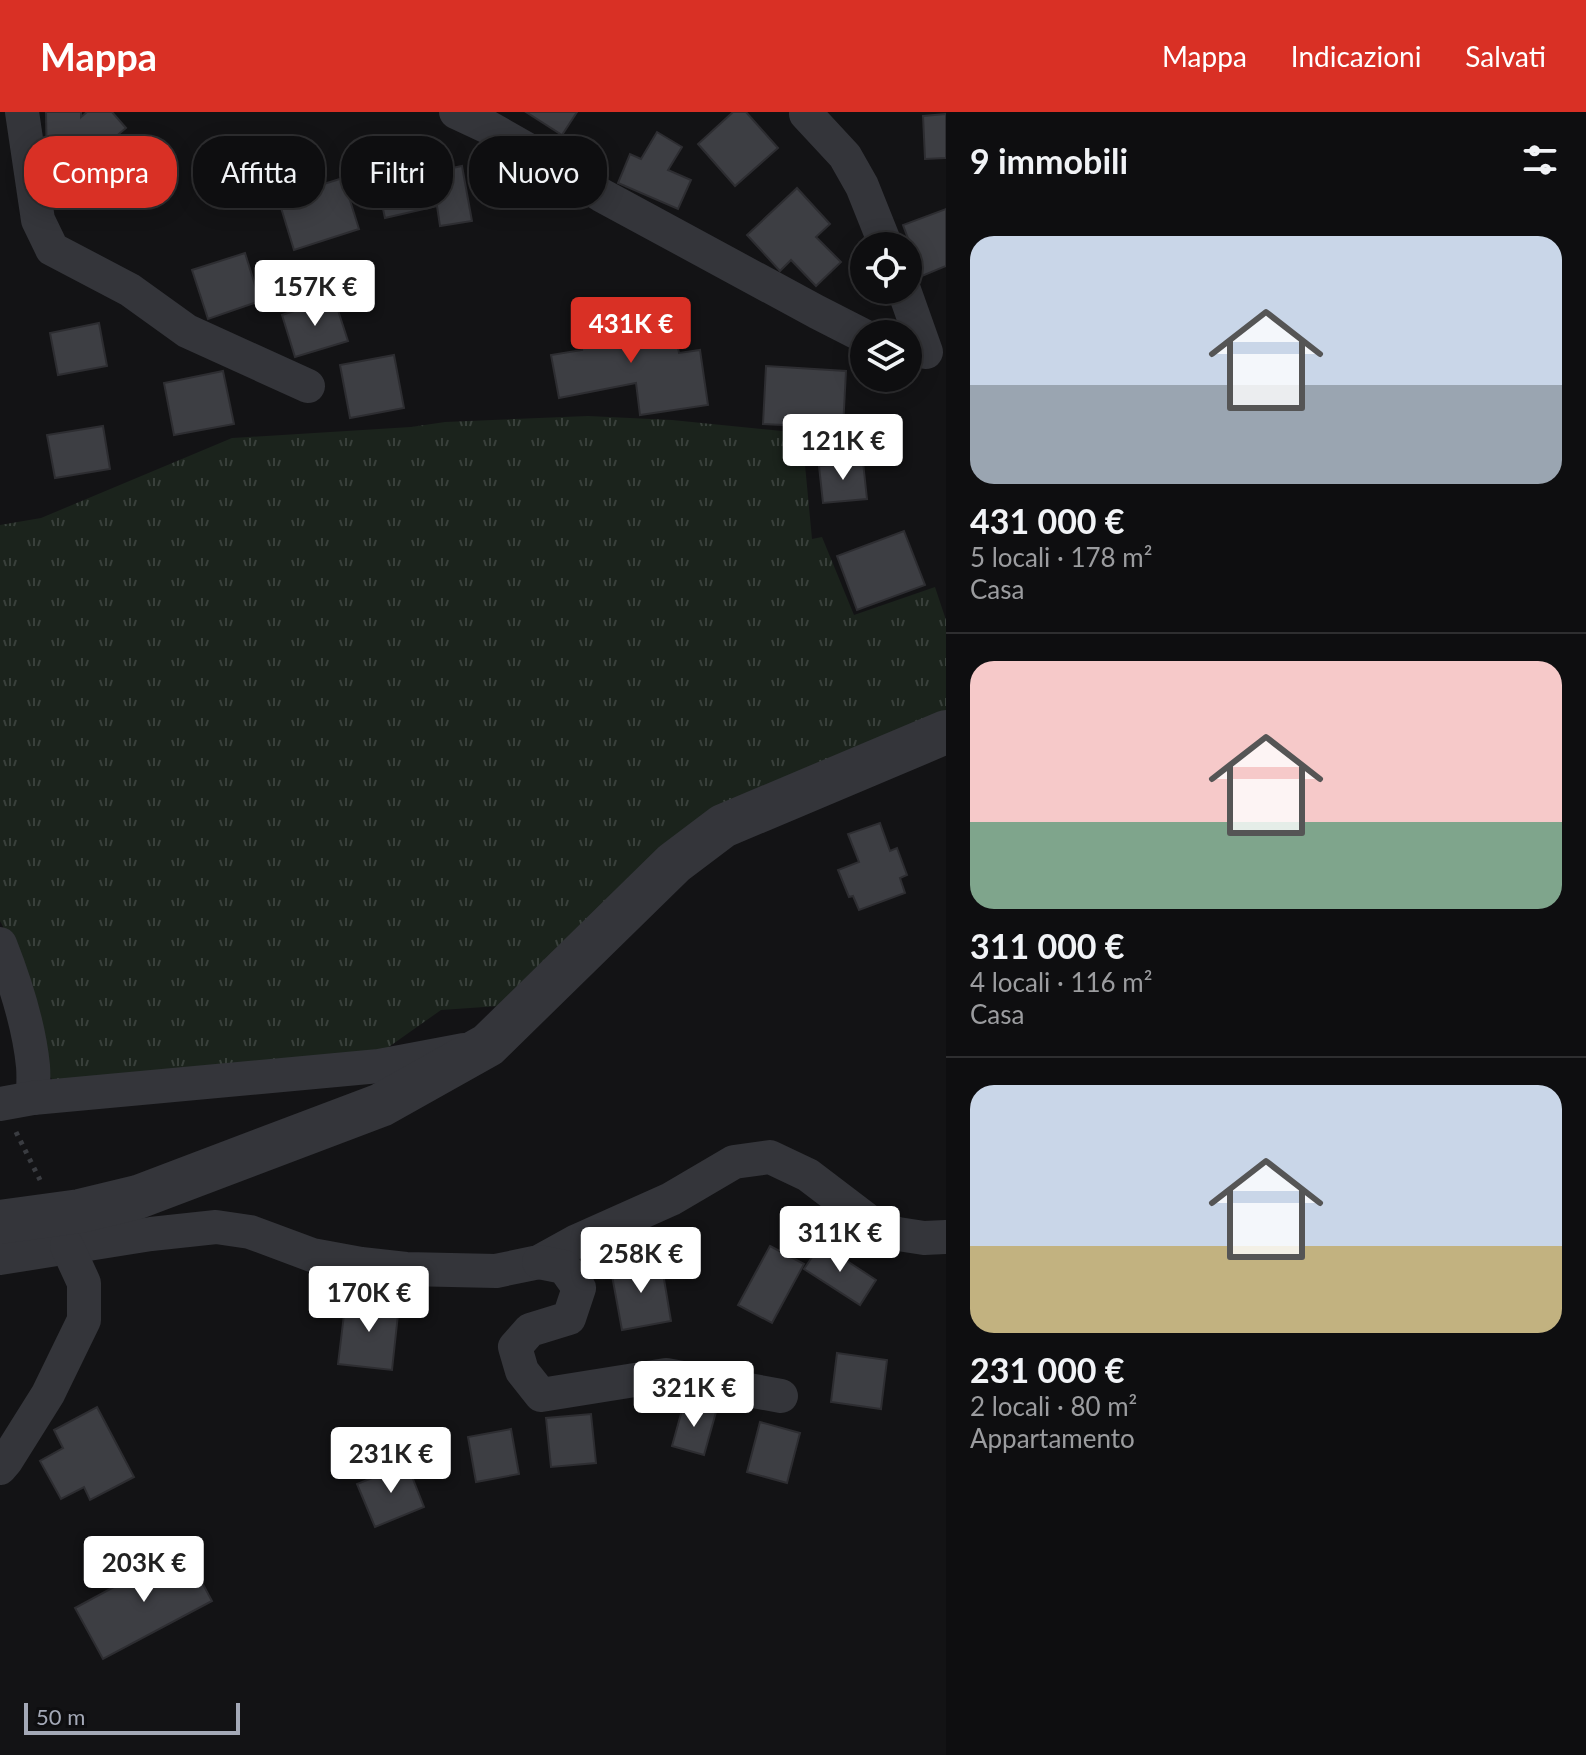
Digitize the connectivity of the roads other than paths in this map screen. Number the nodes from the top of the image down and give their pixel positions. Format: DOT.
graph roads {
  1 [pos="22,112"];
  2 [pos="456,112"];
  3 [pos="806,114"];
  4 [pos="880,232"];
  5 [pos="909,304"];
  6 [pos="850,329"];
  7 [pos="927,351"];
  8 [pos="308,386"];
  9 [pos="946,732"];
  10 [pos="0,944"];
  11 [pos="488,1045"];
  12 [pos="15,1102"];
  13 [pos="0,1222"];
  14 [pos="57,1231"];
  15 [pos="946,1237"];
  16 [pos="0,1258"];
  17 [pos="539,1262"];
  18 [pos="781,1396"];
  19 [pos="0,1468"];
  1 -- 8 [label="street"];
  2 -- 6 [label="street"];
  3 -- 4 [label="street"];
  5 -- 7 [label="street"];
  9 -- 11 [label="street"];
  10 -- 12 [label="street"];
  11 -- 12 [label="street"];
  11 -- 14 [label="street"];
  13 -- 14 [label="street"];
  14 -- 16 [label="street"];
  14 -- 17 [label="street"];
  14 -- 19 [label="street"];
  15 -- 17 [label="street"];
  17 -- 18 [label="street"];
}
